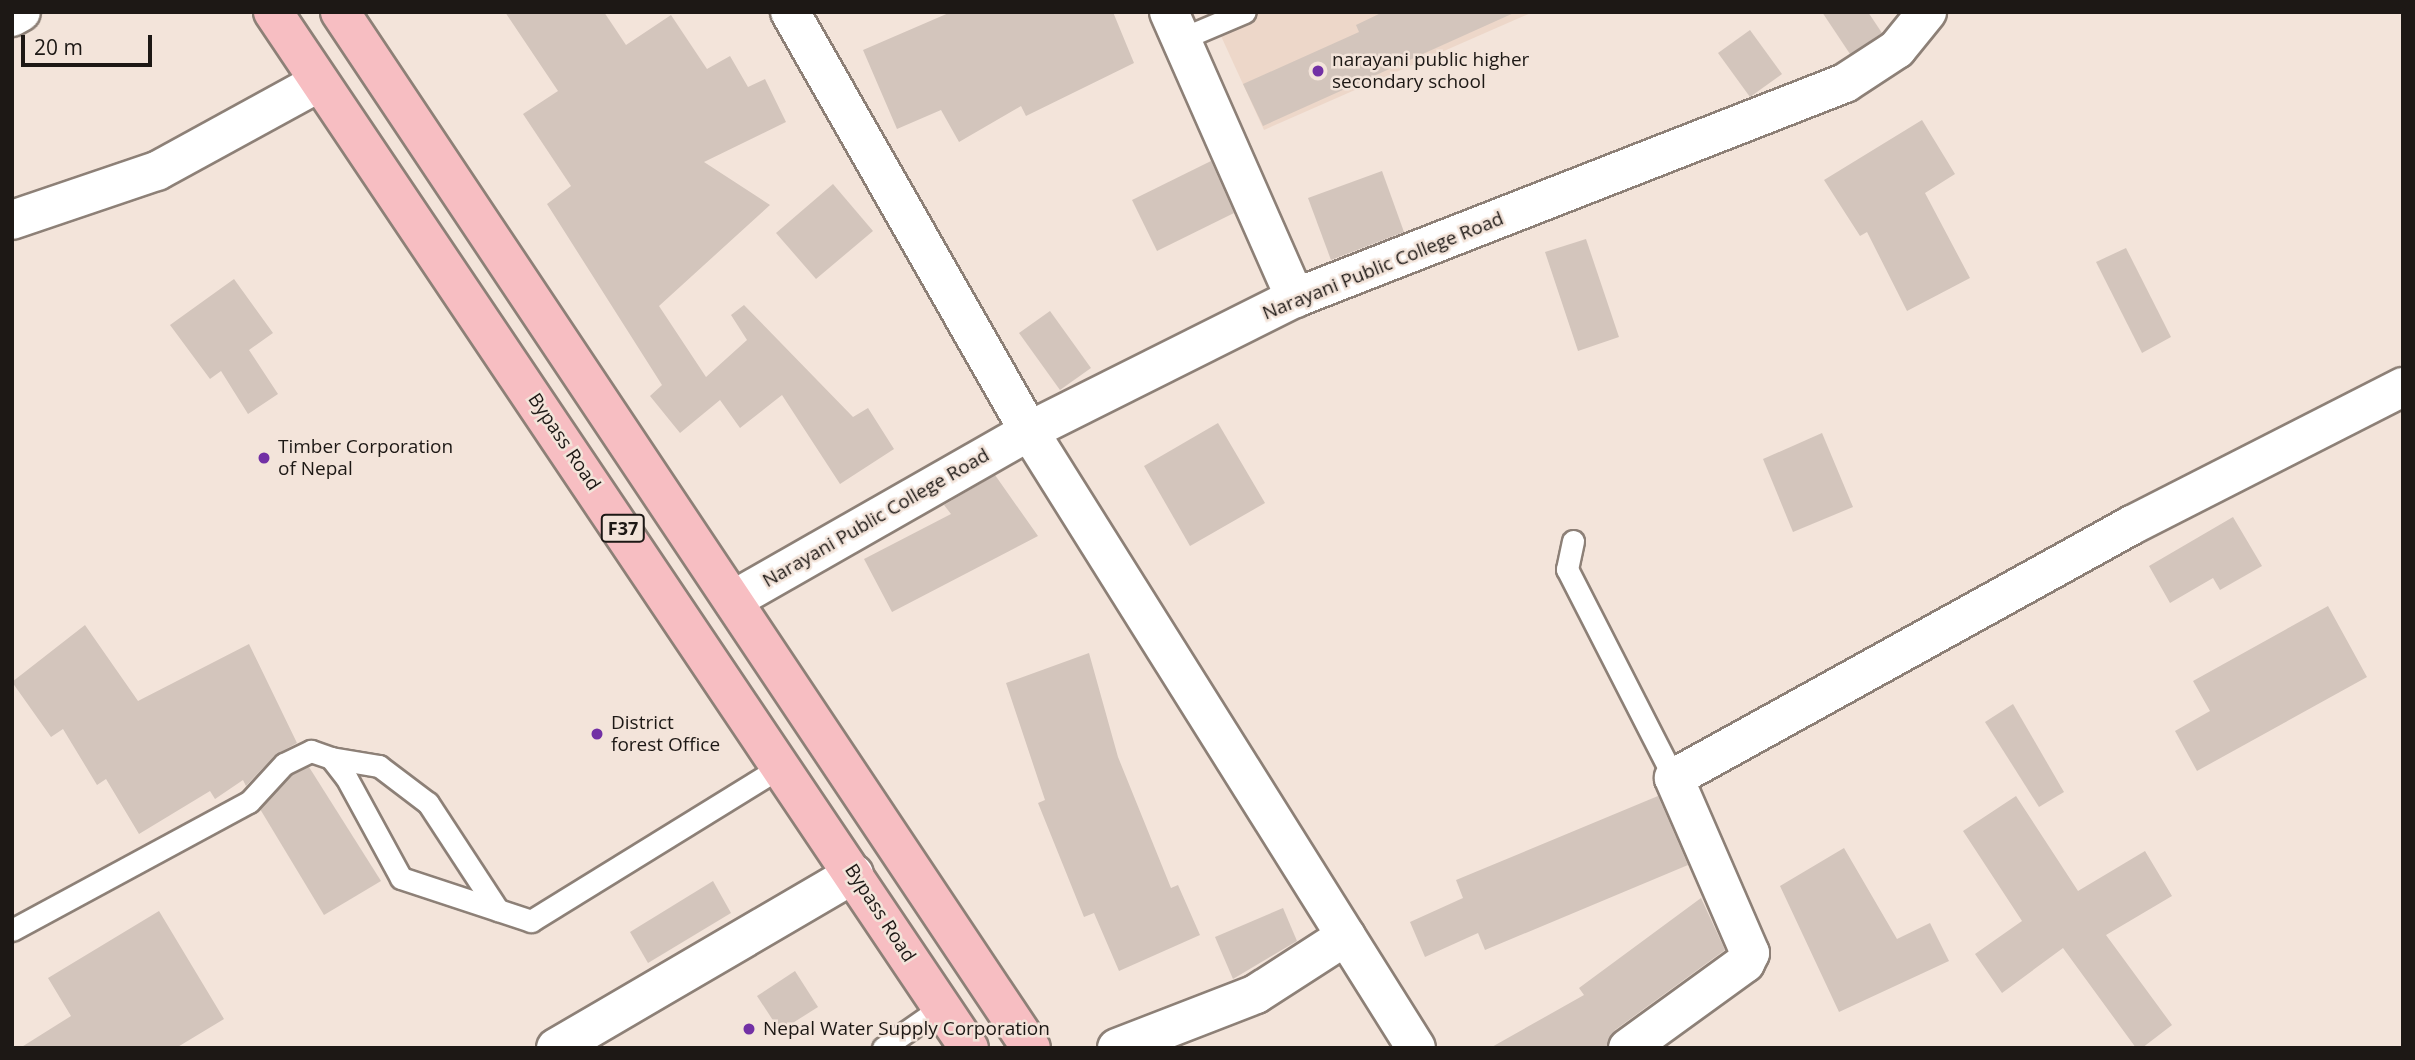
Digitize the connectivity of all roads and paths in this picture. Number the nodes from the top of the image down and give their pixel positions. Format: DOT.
graph roads {
  1 [pos="21,12"];
  2 [pos="273,12"];
  3 [pos="340,12"];
  4 [pos="790,12"];
  5 [pos="1245,12"];
  6 [pos="1927,12"];
  7 [pos="12,17"];
  8 [pos="1175,26"];
  9 [pos="318,83"];
  10 [pos="12,220"];
  11 [pos="1295,298"];
  12 [pos="2403,387"];
  13 [pos="1030,431"];
  14 [pos="1573,541"];
  15 [pos="733,600"];
  16 [pos="331,758"];
  17 [pos="782,766"];
  18 [pos="1674,778"];
  19 [pos="854,874"];
  20 [pos="498,910"];
  21 [pos="12,930"];
  22 [pos="1346,936"];
  23 [pos="942,1007"];
  24 [pos="556,1048"];
  25 [pos="883,1048"];
  26 [pos="969,1048"];
  27 [pos="1031,1048"];
  28 [pos="1117,1048"];
  29 [pos="1416,1048"];
  30 [pos="1628,1048"];
  1 -- 7 [label="street"];
  2 -- 9 [label="highway, Bypass Road / F37"];
  3 -- 15 [label="highway, F37"];
  4 -- 13 [label="street"];
  5 -- 8 [label="lane"];
  6 -- 11 [label="street, Narayani Public College Road"];
  8 -- 11 [label="street"];
  9 -- 10 [label="street"];
  9 -- 17 [label="highway, Bypass Road / F37"];
  11 -- 13 [label="street, Narayani Public College Road"];
  12 -- 18 [label="street"];
  13 -- 15 [label="street, Narayani Public College Road"];
  13 -- 22 [label="street"];
  14 -- 18 [label="lane"];
  15 -- 27 [label="highway, F37"];
  16 -- 20 [label="lane"];
  16 -- 20 [label="lane"];
  16 -- 21 [label="lane"];
  17 -- 19 [label="highway, Bypass Road / F37"];
  17 -- 20 [label="lane"];
  18 -- 30 [label="street"];
  19 -- 23 [label="highway, Bypass Road / F37"];
  19 -- 24 [label="street"];
  22 -- 28 [label="street"];
  22 -- 29 [label="street"];
  23 -- 25 [label="lane"];
  23 -- 26 [label="highway, Bypass Road / F37"];
}
